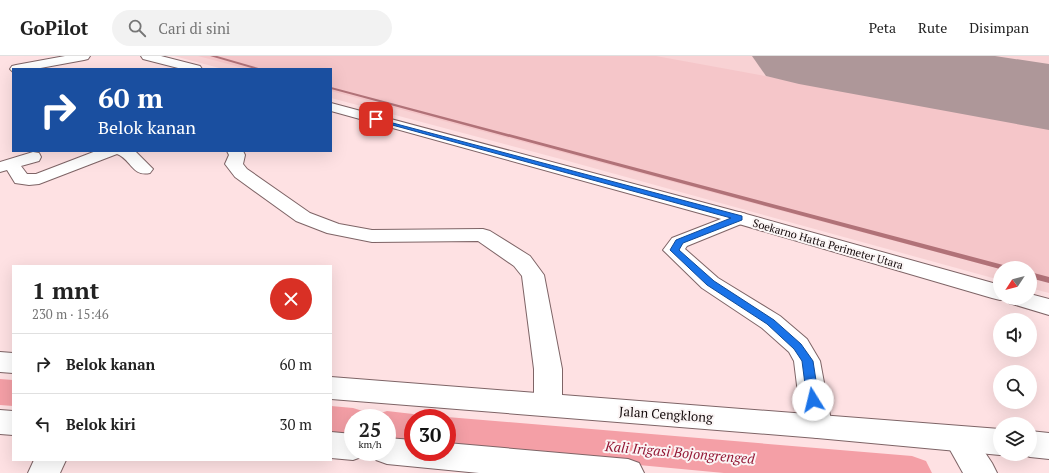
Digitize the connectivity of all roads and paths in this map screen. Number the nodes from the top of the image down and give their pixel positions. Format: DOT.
graph roads {
  1 [pos="84,56"];
  2 [pos="147,56"];
  3 [pos="22,68"];
  4 [pos="192,68"];
  5 [pos="332,107"];
  6 [pos="108,152"];
  7 [pos="124,152"];
  8 [pos="236,152"];
  9 [pos="33,157"];
  10 [pos="6,166"];
  11 [pos="144,169"];
  12 [pos="739,218"];
  13 [pos="993,291"];
  14 [pos="1037,304"];
  15 [pos="1049,307"];
  16 [pos="0,362"];
  17 [pos="12,363"];
  18 [pos="332,388"];
  19 [pos="548,405"];
  20 [pos="0,422"];
  21 [pos="12,423"];
  22 [pos="817,426"];
  23 [pos="332,445"];
  24 [pos="993,445"];
  25 [pos="1037,445"];
  26 [pos="344,446"];
  27 [pos="1049,446"];
  28 [pos="396,452"];
  29 [pos="969,455"];
  30 [pos="50,461"];
  31 [pos="44,473"];
  32 [pos="628,473"];
  1 -- 3 [label="street"];
  2 -- 4 [label="street"];
  5 -- 12 [label="street, Soekarno Hatta Perimeter Utara"];
  6 -- 10 [label="street"];
  7 -- 11 [label="street"];
  8 -- 19 [label="street"];
  9 -- 10 [label="street"];
  12 -- 13 [label="street, Soekarno Hatta Perimeter Utara"];
  12 -- 22 [label="street"];
  14 -- 15 [label="street"];
  16 -- 17 [label="street"];
  18 -- 19 [label="street, Jalan Cengklong"];
  19 -- 22 [label="street, Jalan Cengklong"];
  20 -- 21 [label="street"];
  22 -- 29 [label="street, Jalan Cengklong"];
  23 -- 26 [label="street"];
  24 -- 29 [label="street, Jalan Cengklong"];
  25 -- 27 [label="street"];
  28 -- 32 [label="street"];
  30 -- 31 [label="street"];
}
